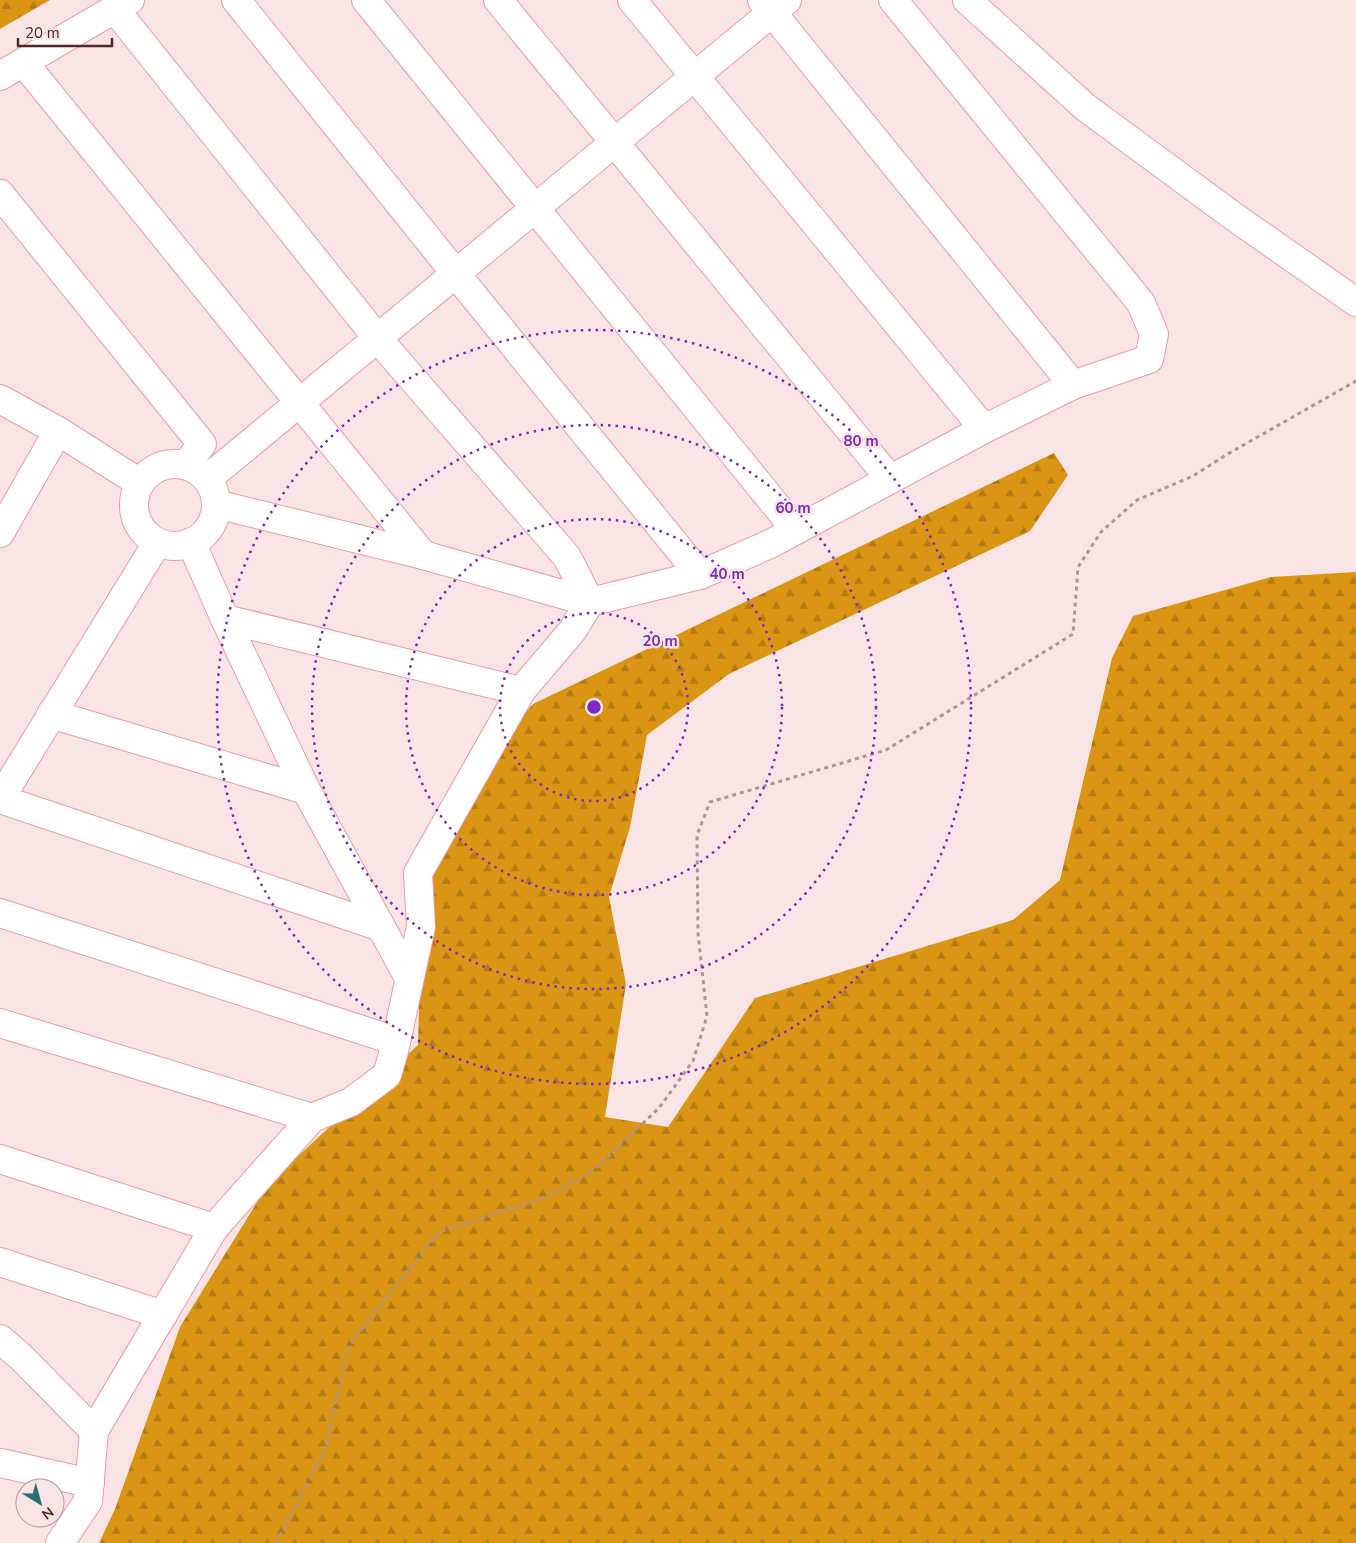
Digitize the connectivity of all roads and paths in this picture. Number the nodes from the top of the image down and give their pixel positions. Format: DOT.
graph roads {
  1 [pos="236,0"];
  2 [pos="366,0"];
  3 [pos="498,0"];
  4 [pos="632,0"];
  5 [pos="893,0"];
  6 [pos="967,0"];
  7 [pos="122,4"];
  8 [pos="774,4"];
  9 [pos="24,63"];
  10 [pos="0,76"];
  11 [pos="695,77"];
  12 [pos="616,142"];
  13 [pos="0,194"];
  14 [pos="535,208"];
  15 [pos="456,274"];
  16 [pos="1356,302"];
  17 [pos="378,339"];
  18 [pos="1356,381"];
  19 [pos="1073,386"];
  20 [pos="0,399"];
  21 [pos="300,403"];
  22 [pos="984,429"];
  23 [pos="58,431"];
  24 [pos="890,479"];
  25 [pos="140,483"];
  26 [pos="203,483"];
  27 [pos="795,529"];
  28 [pos="0,534"];
  29 [pos="157,542"];
  30 [pos="191,542"];
  31 [pos="423,556"];
  32 [pos="700,575"];
  33 [pos="590,602"];
  34 [pos="225,619"];
  35 [pos="521,691"];
  36 [pos="52,714"];
  37 [pos="306,790"];
  38 [pos="0,799"];
  39 [pos="0,913"];
  40 [pos="381,927"];
  41 [pos="409,978"];
  42 [pos="0,1023"];
  43 [pos="396,1041"];
  44 [pos="312,1118"];
  45 [pos="0,1159"];
  46 [pos="214,1228"];
  47 [pos="0,1262"];
  48 [pos="163,1315"];
  49 [pos="0,1339"];
  50 [pos="10,1355"];
  51 [pos="94,1431"];
  52 [pos="0,1463"];
  53 [pos="90,1483"];
  54 [pos="60,1543"];
  55 [pos="276,1543"];
  1 -- 15 [label="street"];
  2 -- 14 [label="street"];
  3 -- 12 [label="street"];
  4 -- 11 [label="street"];
  5 -- 19 [label="street"];
  6 -- 16 [label="street"];
  7 -- 9 [label="street"];
  7 -- 17 [label="street"];
  8 -- 11 [label="street"];
  8 -- 19 [label="street"];
  9 -- 10 [label="street"];
  9 -- 21 [label="street"];
  11 -- 12 [label="street"];
  11 -- 22 [label="street"];
  12 -- 14 [label="street"];
  12 -- 24 [label="street"];
  13 -- 26 [label="street"];
  14 -- 15 [label="street"];
  14 -- 27 [label="street"];
  15 -- 17 [label="street"];
  15 -- 32 [label="street"];
  17 -- 21 [label="street"];
  17 -- 33 [label="street"];
  18 -- 55 [label="path"];
  19 -- 22 [label="street"];
  20 -- 23 [label="street"];
  21 -- 26 [label="street"];
  21 -- 31 [label="street"];
  22 -- 24 [label="street"];
  23 -- 25 [label="street"];
  23 -- 28 [label="street"];
  24 -- 27 [label="street"];
  25 -- 26 [label="street"];
  25 -- 29 [label="street"];
  26 -- 30 [label="street"];
  26 -- 31 [label="street"];
  27 -- 32 [label="street"];
  29 -- 30 [label="street"];
  29 -- 36 [label="street"];
  30 -- 34 [label="street"];
  31 -- 33 [label="street"];
  32 -- 33 [label="street"];
  33 -- 35 [label="street"];
  34 -- 35 [label="street"];
  34 -- 37 [label="street"];
  35 -- 41 [label="street"];
  36 -- 37 [label="street"];
  36 -- 38 [label="street"];
  37 -- 40 [label="street"];
  38 -- 40 [label="street"];
  39 -- 43 [label="street"];
  40 -- 41 [label="street"];
  41 -- 43 [label="street"];
  42 -- 44 [label="street"];
  43 -- 44 [label="street"];
  44 -- 46 [label="street"];
  45 -- 46 [label="street"];
  46 -- 48 [label="street"];
  47 -- 48 [label="street"];
  48 -- 51 [label="street"];
  49 -- 50 [label="street"];
  50 -- 51 [label="street"];
  51 -- 53 [label="street"];
  52 -- 53 [label="street"];
  53 -- 54 [label="street"];
}
